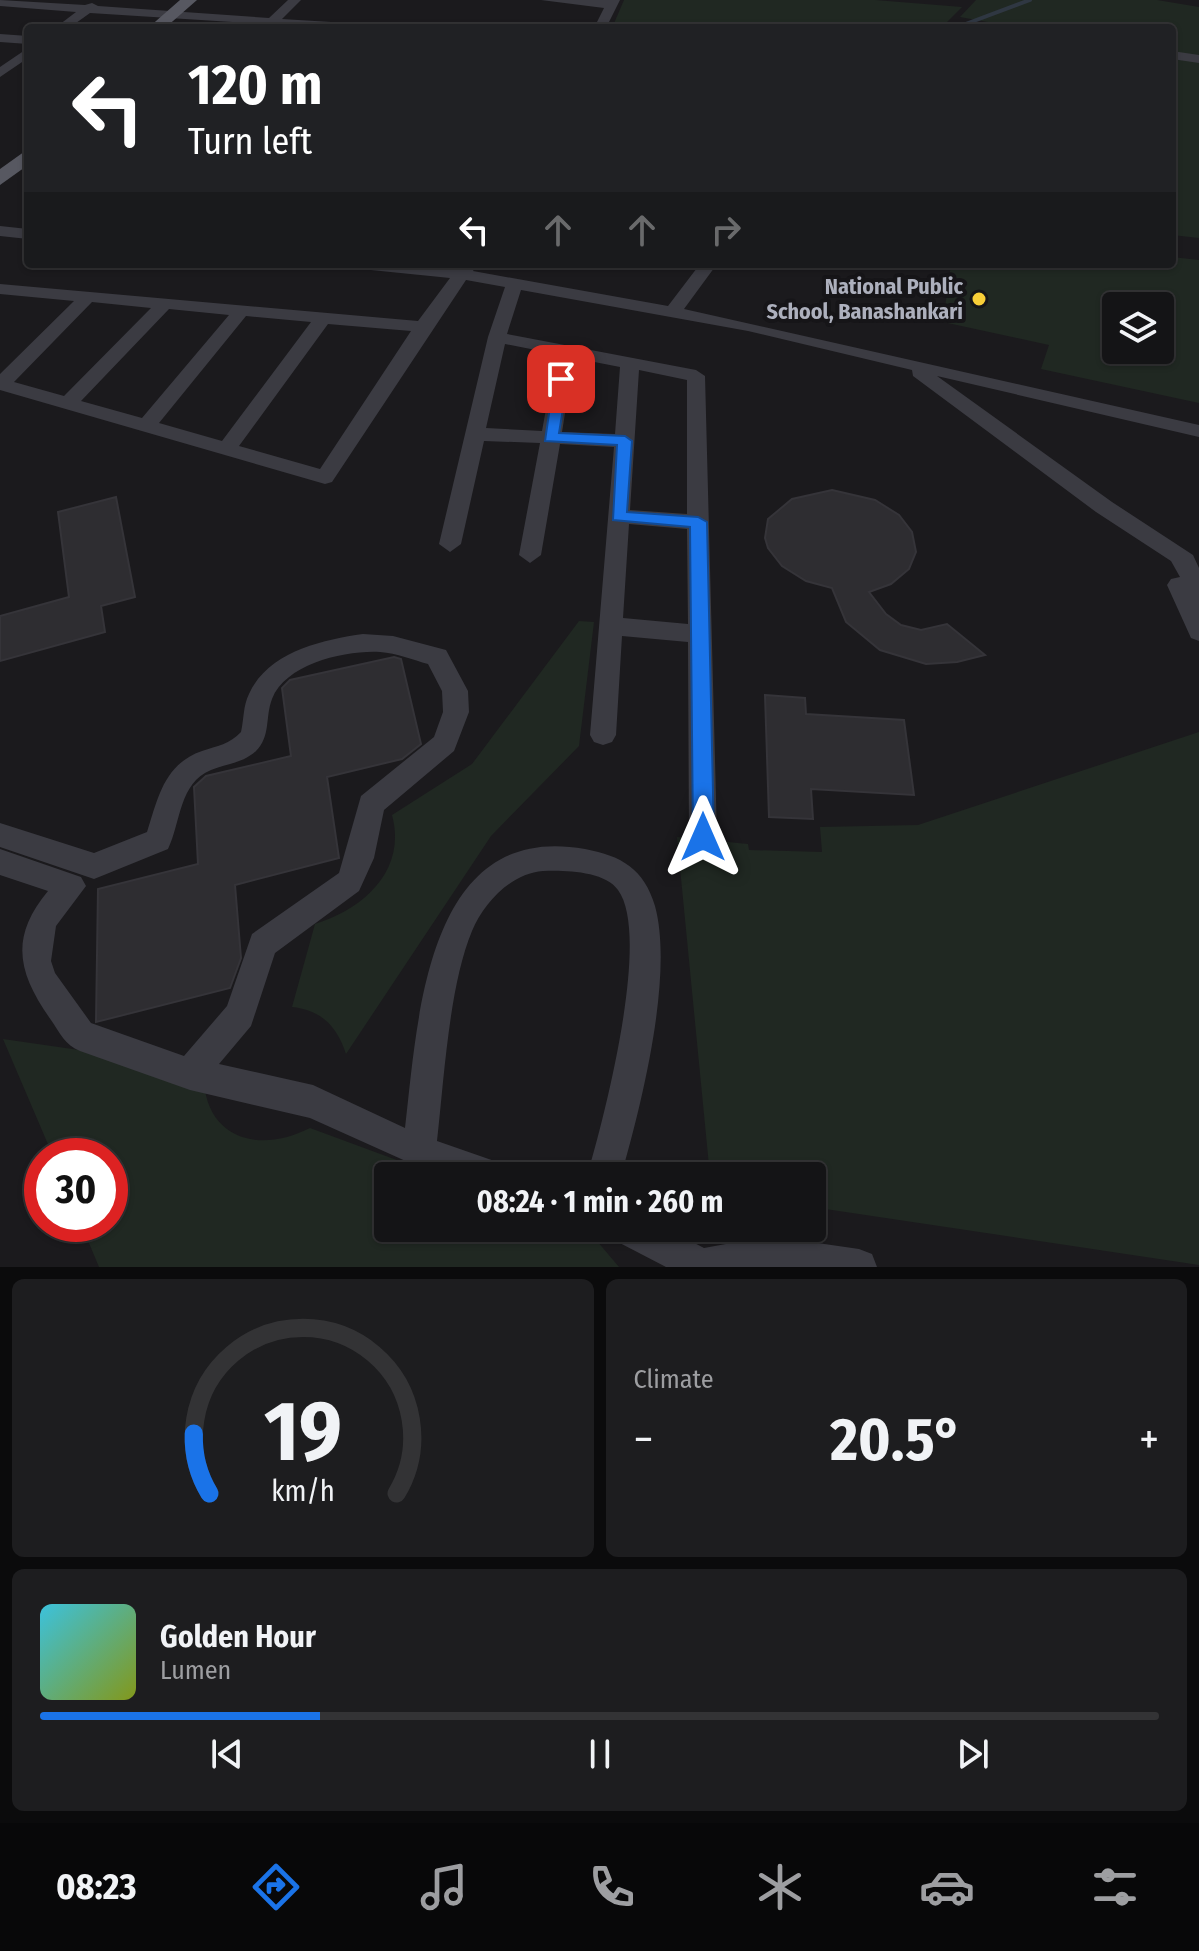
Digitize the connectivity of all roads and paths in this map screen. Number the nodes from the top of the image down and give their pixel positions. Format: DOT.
graph roads {
  1 [pos="100,0"];
  2 [pos="208,0"];
  3 [pos="295,0"];
  4 [pos="549,0"];
  5 [pos="613,2"];
  6 [pos="0,3"];
  7 [pos="189,8"];
  8 [pos="88,9"];
  9 [pos="174,22"];
  10 [pos="67,24"];
  11 [pos="263,24"];
  12 [pos="269,24"];
  13 [pos="602,24"];
  14 [pos="0,38"];
  15 [pos="24,40"];
  16 [pos="24,55"];
  17 [pos="1176,56"];
  18 [pos="1199,59"];
  19 [pos="2,70"];
  20 [pos="24,139"];
  21 [pos="24,158"];
  22 [pos="0,160"];
  23 [pos="0,179"];
  24 [pos="0,231"];
  25 [pos="24,234"];
  26 [pos="445,268"];
  27 [pos="706,268"];
  28 [pos="466,269"];
  29 [pos="503,282"];
  30 [pos="0,289"];
  31 [pos="88,297"];
  32 [pos="164,304"];
  33 [pos="241,311"];
  34 [pos="673,311"];
  35 [pos="323,318"];
  36 [pos="423,327"];
  37 [pos="497,337"];
  38 [pos="566,350"];
  39 [pos="630,363"];
  40 [pos="912,366"];
  41 [pos="0,384"];
  42 [pos="68,403"];
  43 [pos="146,426"];
  44 [pos="1199,431"];
  45 [pos="475,434"];
  46 [pos="551,437"];
  47 [pos="625,441"];
  48 [pos="226,449"];
  49 [pos="619,516"];
  50 [pos="698,522"];
  51 [pos="1150,539"];
  52 [pos="450,544"];
  53 [pos="530,555"];
  54 [pos="1192,561"];
  55 [pos="1199,598"];
  56 [pos="611,626"];
  57 [pos="1199,632"];
  58 [pos="701,634"];
  59 [pos="603,735"];
  60 [pos="0,835"];
  61 [pos="703,837"];
  62 [pos="0,862"];
  63 [pos="42,864"];
  64 [pos="190,1074"];
  65 [pos="419,1152"];
  66 [pos="449,1162"];
  67 [pos="608,1162"];
  68 [pos="655,1242"];
  69 [pos="770,1260"];
  70 [pos="701,1267"];
  71 [pos="859,1267"];
  1 -- 8 [label="street"];
  2 -- 7 [label="main road"];
  3 -- 12 [label="street"];
  4 -- 5 [label="street"];
  5 -- 13 [label="street"];
  6 -- 8 [label="street"];
  7 -- 9 [label="main road"];
  7 -- 11 [label="street"];
  8 -- 9 [label="street"];
  8 -- 10 [label="street"];
  14 -- 15 [label="street"];
  16 -- 19 [label="street"];
  17 -- 18 [label="street"];
  20 -- 22 [label="main road"];
  21 -- 23 [label="main road"];
  24 -- 25 [label="street"];
  26 -- 28 [label="street"];
  27 -- 34 [label="street"];
  28 -- 29 [label="street"];
  28 -- 36 [label="street"];
  29 -- 34 [label="street"];
  29 -- 37 [label="street"];
  30 -- 31 [label="street"];
  31 -- 32 [label="street"];
  31 -- 41 [label="street"];
  32 -- 33 [label="street"];
  32 -- 42 [label="street"];
  33 -- 35 [label="street"];
  33 -- 43 [label="street"];
  34 -- 40 [label="street"];
  35 -- 36 [label="street"];
  35 -- 48 [label="street"];
  36 -- 48 [label="street"];
  37 -- 38 [label="street"];
  37 -- 45 [label="street"];
  38 -- 39 [label="street"];
  38 -- 46 [label="street"];
  39 -- 47 [label="street"];
  39 -- 50 [label="street"];
  40 -- 44 [label="street"];
  40 -- 51 [label="street"];
  41 -- 42 [label="street"];
  42 -- 43 [label="street"];
  43 -- 48 [label="street"];
  45 -- 46 [label="street"];
  45 -- 52 [label="street"];
  46 -- 47 [label="street"];
  46 -- 53 [label="street"];
  47 -- 49 [label="street"];
  49 -- 50 [label="street"];
  49 -- 56 [label="street"];
  50 -- 58 [label="street"];
  51 -- 54 [label="street"];
  51 -- 57 [label="street"];
  54 -- 55 [label="street"];
  56 -- 58 [label="street"];
  56 -- 59 [label="street"];
  58 -- 61 [label="street"];
  60 -- 63 [label="street"];
  62 -- 63 [label="street"];
  63 -- 64 [label="street"];
  63 -- 64 [label="street"];
  64 -- 65 [label="street"];
  65 -- 66 [label="street"];
  65 -- 67 [label="street"];
  68 -- 70 [label="street"];
  69 -- 70 [label="street"];
  69 -- 71 [label="street"];
}
